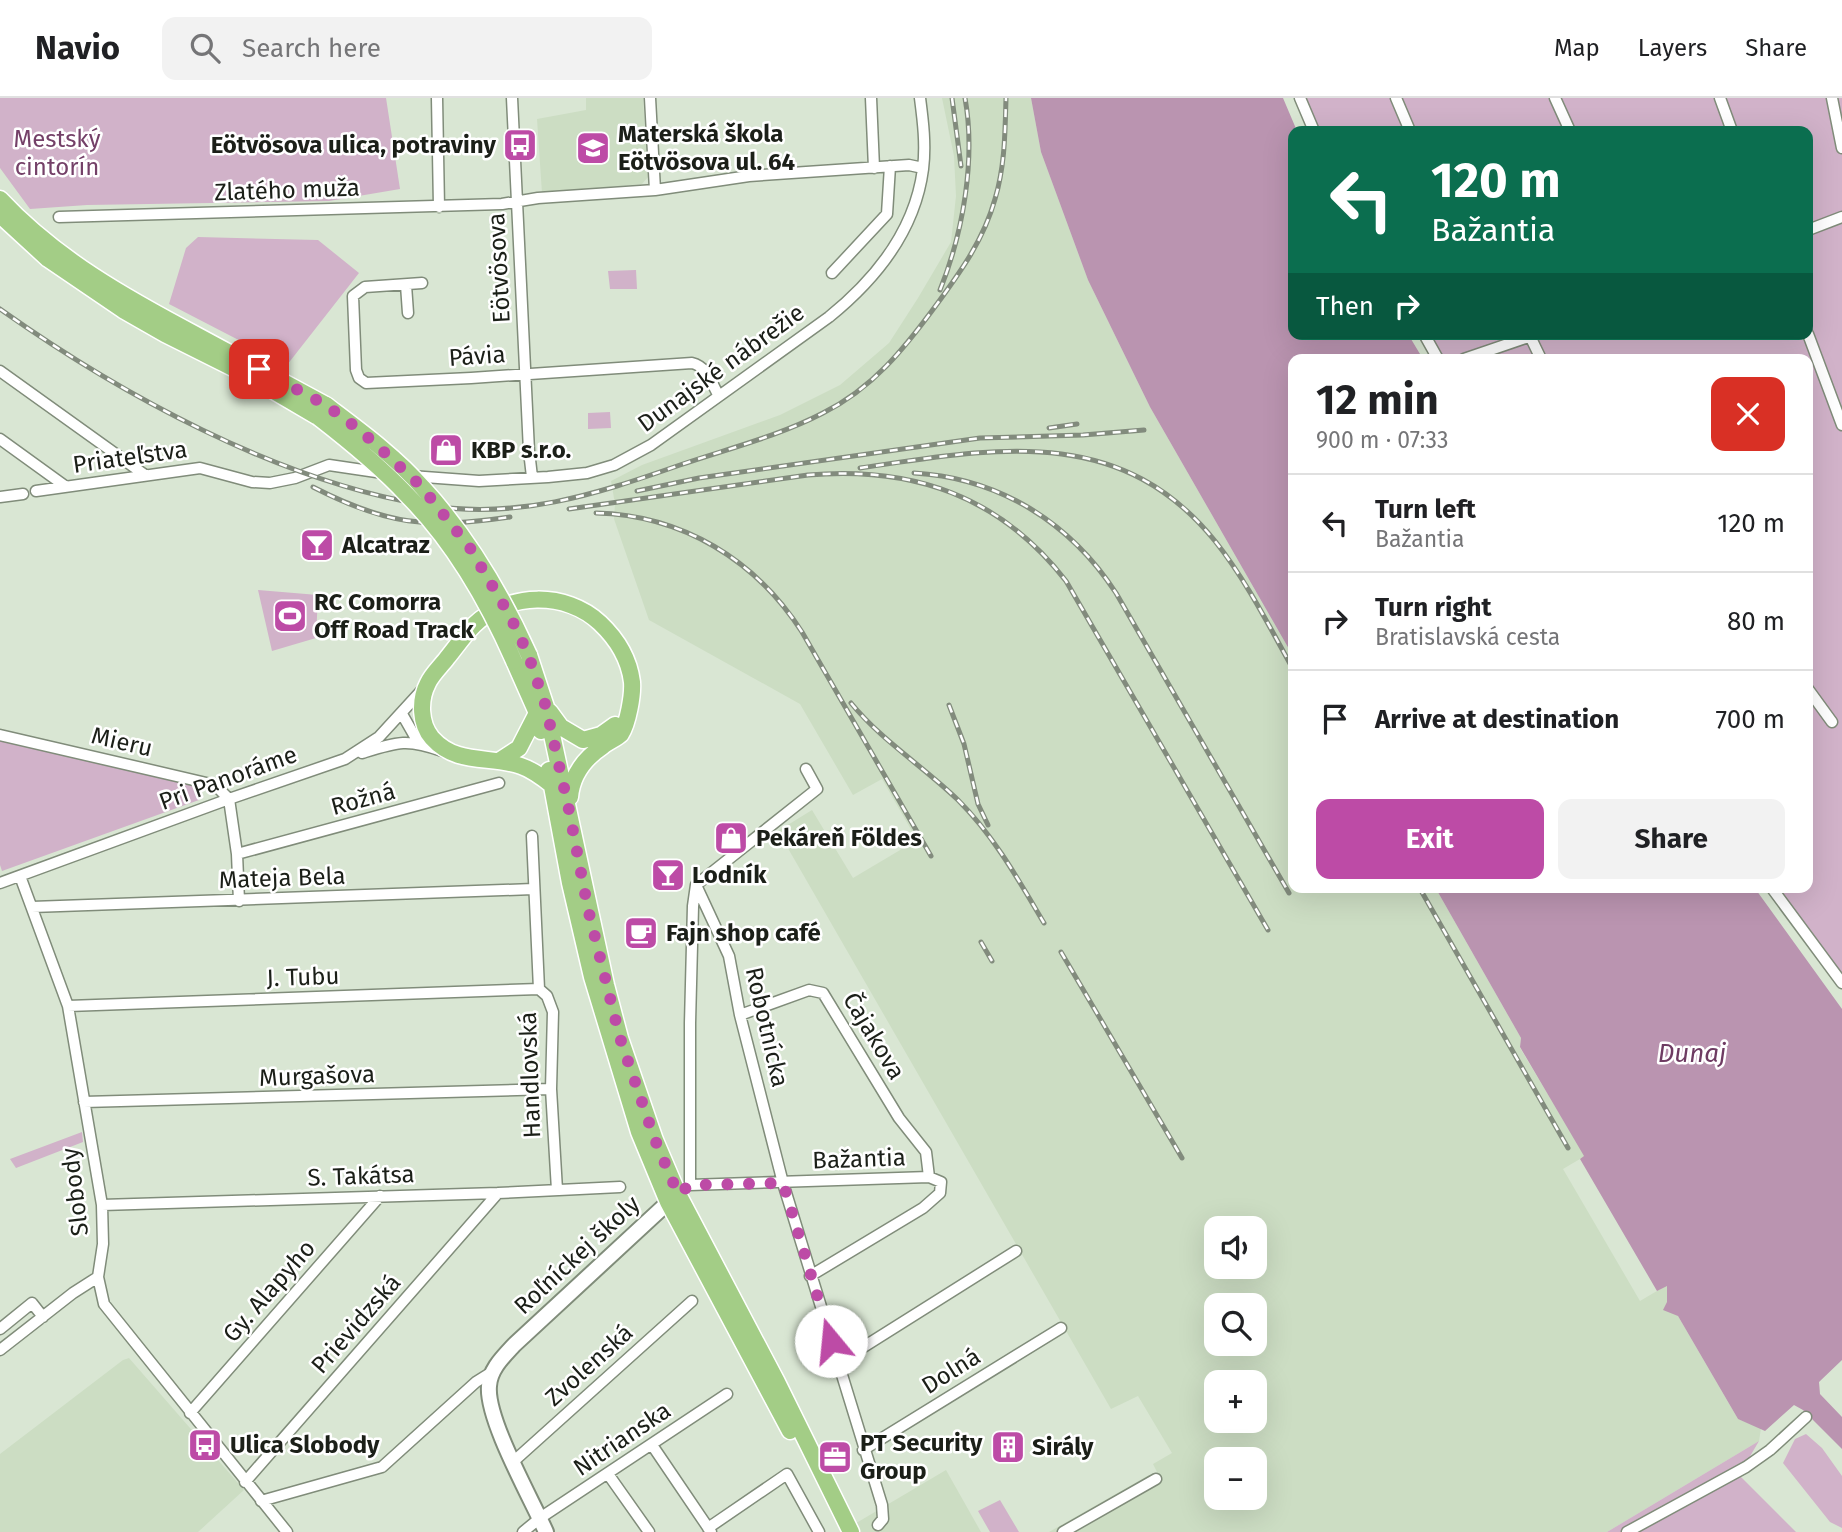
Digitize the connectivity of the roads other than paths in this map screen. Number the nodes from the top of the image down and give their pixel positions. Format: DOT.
graph roads {
  1 [pos="436,98"];
  2 [pos="512,98"];
  3 [pos="650,98"];
  4 [pos="871,98"];
  5 [pos="920,98"];
  6 [pos="1300,98"];
  7 [pos="1395,98"];
  8 [pos="1555,98"];
  9 [pos="1720,98"];
  10 [pos="1832,98"];
  11 [pos="1312,126"];
  12 [pos="1408,126"];
  13 [pos="1568,126"];
  14 [pos="1730,126"];
  15 [pos="1842,148"];
  16 [pos="890,166"];
  17 [pos="874,168"];
  18 [pos="923,168"];
  19 [pos="655,190"];
  20 [pos="0,199"];
  21 [pos="517,202"];
  22 [pos="439,207"];
  23 [pos="0,215"];
  24 [pos="59,217"];
  25 [pos="1842,217"];
  26 [pos="1813,228"];
  27 [pos="832,273"];
  28 [pos="422,283"];
  29 [pos="406,285"];
  30 [pos="408,313"];
  31 [pos="1518,340"];
  32 [pos="1810,340"];
  33 [pos="1478,354"];
  34 [pos="0,371"];
  35 [pos="525,374"];
  36 [pos="719,396"];
  37 [pos="322,411"];
  38 [pos="1842,425"];
  39 [pos="0,439"];
  40 [pos="391,474"];
  41 [pos="145,475"];
  42 [pos="532,477"];
  43 [pos="65,486"];
  44 [pos="36,491"];
  45 [pos="23,494"];
  46 [pos="0,497"];
  47 [pos="427,684"];
  48 [pos="1813,696"];
  49 [pos="541,710"];
  50 [pos="402,714"];
  51 [pos="627,714"];
  52 [pos="1832,722"];
  53 [pos="425,726"];
  54 [pos="0,735"];
  55 [pos="418,742"];
  56 [pos="455,756"];
  57 [pos="345,759"];
  58 [pos="499,761"];
  59 [pos="806,769"];
  60 [pos="499,783"];
  61 [pos="553,786"];
  62 [pos="229,799"];
  63 [pos="569,810"];
  64 [pos="532,836"];
  65 [pos="237,854"];
  66 [pos="20,876"];
  67 [pos="0,883"];
  68 [pos="696,885"];
  69 [pos="533,890"];
  70 [pos="1775,893"];
  71 [pos="239,901"];
  72 [pos="32,908"];
  73 [pos="1842,983"];
  74 [pos="539,989"];
  75 [pos="68,1006"];
  76 [pos="740,1015"];
  77 [pos="551,1089"];
  78 [pos="84,1102"];
  79 [pos="929,1177"];
  80 [pos="783,1183"];
  81 [pos="620,1187"];
  82 [pos="557,1190"];
  83 [pos="498,1193"];
  84 [pos="679,1193"];
  85 [pos="380,1196"];
  86 [pos="102,1205"];
  87 [pos="1016,1251"];
  88 [pos="810,1276"];
  89 [pos="98,1278"];
  90 [pos="692,1301"];
  91 [pos="43,1317"];
  92 [pos="1061,1328"];
  93 [pos="0,1329"];
  94 [pos="0,1350"];
  95 [pos="838,1363"];
  96 [pos="492,1372"];
  97 [pos="727,1394"];
  98 [pos="190,1413"];
  99 [pos="1806,1417"];
  100 [pos="652,1445"];
  101 [pos="863,1450"];
  102 [pos="514,1461"];
  103 [pos="608,1474"];
  104 [pos="1156,1479"];
  105 [pos="245,1482"];
  106 [pos="261,1501"];
  107 [pos="543,1525"];
  108 [pos="878,1525"];
  109 [pos="709,1530"];
  110 [pos="286,1532"];
  111 [pos="523,1532"];
  112 [pos="649,1532"];
  113 [pos="819,1532"];
  114 [pos="848,1532"];
  115 [pos="1063,1532"];
  116 [pos="1628,1532"];
  1 -- 22 [label="street"];
  2 -- 21 [label="street, Eötvösova"];
  3 -- 19 [label="street"];
  4 -- 17 [label="street"];
  5 -- 18 [label="street, Dunajské nábrežie"];
  6 -- 11 [label="street"];
  7 -- 12 [label="street"];
  8 -- 13 [label="street"];
  9 -- 14 [label="street"];
  10 -- 15 [label="street"];
  16 -- 17 [label="street, Zlatého muža"];
  16 -- 18 [label="street, Zlatého muža"];
  16 -- 27 [label="street"];
  17 -- 19 [label="street, Zlatého muža"];
  18 -- 36 [label="street, Dunajské nábrežie"];
  19 -- 21 [label="street, Zlatého muža"];
  20 -- 37 [label="main road"];
  21 -- 22 [label="street, Zlatého muža"];
  21 -- 35 [label="street, Eötvösova"];
  22 -- 24 [label="street, Zlatého muža"];
  23 -- 37 [label="main road"];
  25 -- 26 [label="street"];
  28 -- 29 [label="street, Pávia"];
  29 -- 30 [label="street"];
  29 -- 35 [label="street, Pávia"];
  31 -- 33 [label="street"];
  32 -- 38 [label="street"];
  34 -- 41 [label="street"];
  35 -- 36 [label="street, Pávia"];
  35 -- 42 [label="street, Eötvösova"];
  36 -- 42 [label="street, Dunajské nábrežie"];
  37 -- 49 [label="main road, bridge"];
  39 -- 43 [label="street"];
  40 -- 41 [label="street, Priateľstva"];
  40 -- 42 [label="street, Dunajské nábrežie"];
  41 -- 43 [label="street, Priateľstva"];
  43 -- 44 [label="street, Priateľstva"];
  45 -- 46 [label="street"];
  47 -- 50 [label="street, Pri Panoráme"];
  47 -- 51 [label="main road"];
  47 -- 53 [label="main road"];
  48 -- 52 [label="street"];
  49 -- 51 [label="main road"];
  49 -- 58 [label="main road"];
  49 -- 61 [label="main road"];
  49 -- 63 [label="main road"];
  50 -- 53 [label="street"];
  50 -- 55 [label="street"];
  50 -- 57 [label="street, Pri Panoráme"];
  51 -- 63 [label="main road"];
  53 -- 56 [label="main road"];
  54 -- 62 [label="street, Mieru"];
  55 -- 56 [label="street"];
  55 -- 57 [label="street"];
  56 -- 58 [label="main road"];
  57 -- 62 [label="street, Pri Panoráme"];
  58 -- 61 [label="main road"];
  59 -- 68 [label="street"];
  60 -- 65 [label="street, Rožná"];
  61 -- 84 [label="main road"];
  62 -- 65 [label="street"];
  62 -- 66 [label="street, Pri Panoráme"];
  63 -- 84 [label="main road"];
  64 -- 69 [label="street, Handlovská"];
  65 -- 71 [label="street"];
  66 -- 67 [label="street, Pri Panoráme"];
  66 -- 72 [label="street, Slobody"];
  68 -- 76 [label="street, Robotnícka"];
  68 -- 84 [label="street"];
  69 -- 71 [label="street, Mateja Bela"];
  69 -- 74 [label="street, Handlovská"];
  70 -- 73 [label="street"];
  71 -- 72 [label="street, Mateja Bela"];
  72 -- 75 [label="street, Slobody"];
  74 -- 75 [label="street, J. Tubu"];
  74 -- 77 [label="street, Handlovská"];
  75 -- 78 [label="street, Slobody"];
  76 -- 79 [label="street, Čajakova"];
  76 -- 80 [label="street, Robotnícka"];
  77 -- 78 [label="street, Murgašova"];
  77 -- 82 [label="street, Handlovská"];
  78 -- 86 [label="street, Slobody"];
  79 -- 80 [label="street, Bažantia"];
  79 -- 88 [label="street, Bažantia"];
  80 -- 84 [label="street, Bažantia"];
  80 -- 88 [label="street, Robotnícka"];
  81 -- 82 [label="street, S. Takátsa"];
  82 -- 83 [label="street, S. Takátsa"];
  83 -- 85 [label="street, S. Takátsa"];
  83 -- 105 [label="street, Prievidzská"];
  84 -- 96 [label="main road, Roľníckej školy"];
  84 -- 114 [label="main road"];
  85 -- 86 [label="street, S. Takátsa"];
  85 -- 98 [label="street, Gy. Alapyho"];
  86 -- 89 [label="street, Slobody"];
  87 -- 95 [label="street"];
  88 -- 95 [label="street, Robotnícka"];
  89 -- 91 [label="street"];
  89 -- 98 [label="street, Slobody"];
  90 -- 102 [label="street, Zvolenská"];
  91 -- 93 [label="street"];
  91 -- 94 [label="street"];
  92 -- 101 [label="street, Dolná"];
  95 -- 101 [label="street, Robotnícka"];
  96 -- 102 [label="main road"];
  96 -- 106 [label="street"];
  97 -- 100 [label="street, Nitrianska"];
  98 -- 105 [label="street, Slobody"];
  99 -- 116 [label="street"];
  100 -- 103 [label="street, Nitrianska"];
  100 -- 109 [label="street"];
  101 -- 108 [label="street, Robotnícka"];
  102 -- 107 [label="main road"];
  103 -- 107 [label="street, Nitrianska"];
  103 -- 112 [label="street"];
  104 -- 115 [label="street"];
  105 -- 106 [label="street, Slobody"];
  106 -- 110 [label="street, Slobody"];
  107 -- 111 [label="street, Nitrianska"];
  109 -- 113 [label="street"];
}
